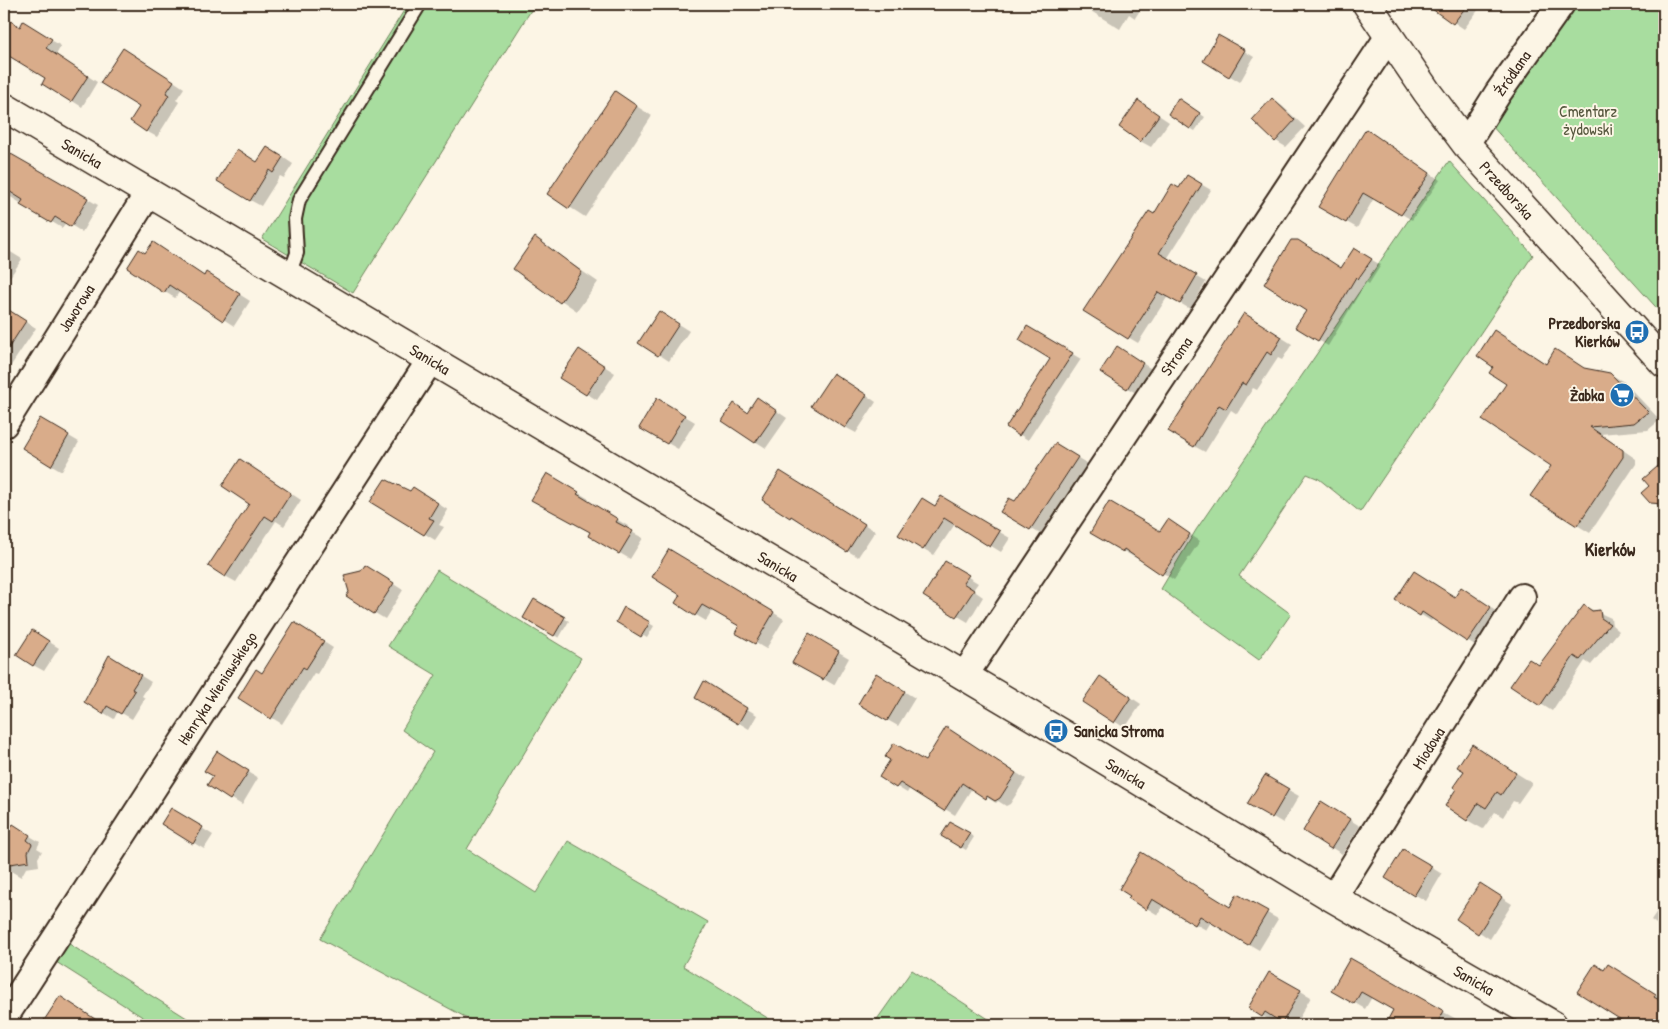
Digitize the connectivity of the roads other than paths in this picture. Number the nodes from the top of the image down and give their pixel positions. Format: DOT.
graph roads {
  1 [pos="420,4"];
  2 [pos="1368,4"];
  3 [pos="1561,4"];
  4 [pos="1389,36"];
  5 [pos="4,107"];
  6 [pos="1466,144"];
  7 [pos="149,192"];
  8 [pos="289,275"];
  9 [pos="431,359"];
  10 [pos="1664,363"];
  11 [pos="4,424"];
  12 [pos="1522,597"];
  13 [pos="964,676"];
  14 [pos="1333,898"];
  15 [pos="4,1018"];
  16 [pos="1552,1025"];
  1 -- 8 [label="lane"];
  2 -- 4 [label="street, Przedborska"];
  3 -- 6 [label="street, Źródlana"];
  4 -- 6 [label="street, Przedborska"];
  4 -- 13 [label="street, Stroma"];
  5 -- 7 [label="street, Sanicka"];
  6 -- 10 [label="street, Przedborska"];
  7 -- 8 [label="street, Sanicka"];
  7 -- 11 [label="street, Jaworowa"];
  8 -- 9 [label="street, Sanicka"];
  9 -- 13 [label="street, Sanicka"];
  9 -- 15 [label="street, Henryka Wieniawskiego"];
  12 -- 14 [label="street, Miodowa"];
  13 -- 14 [label="street, Sanicka"];
  14 -- 16 [label="street, Sanicka"];
}
